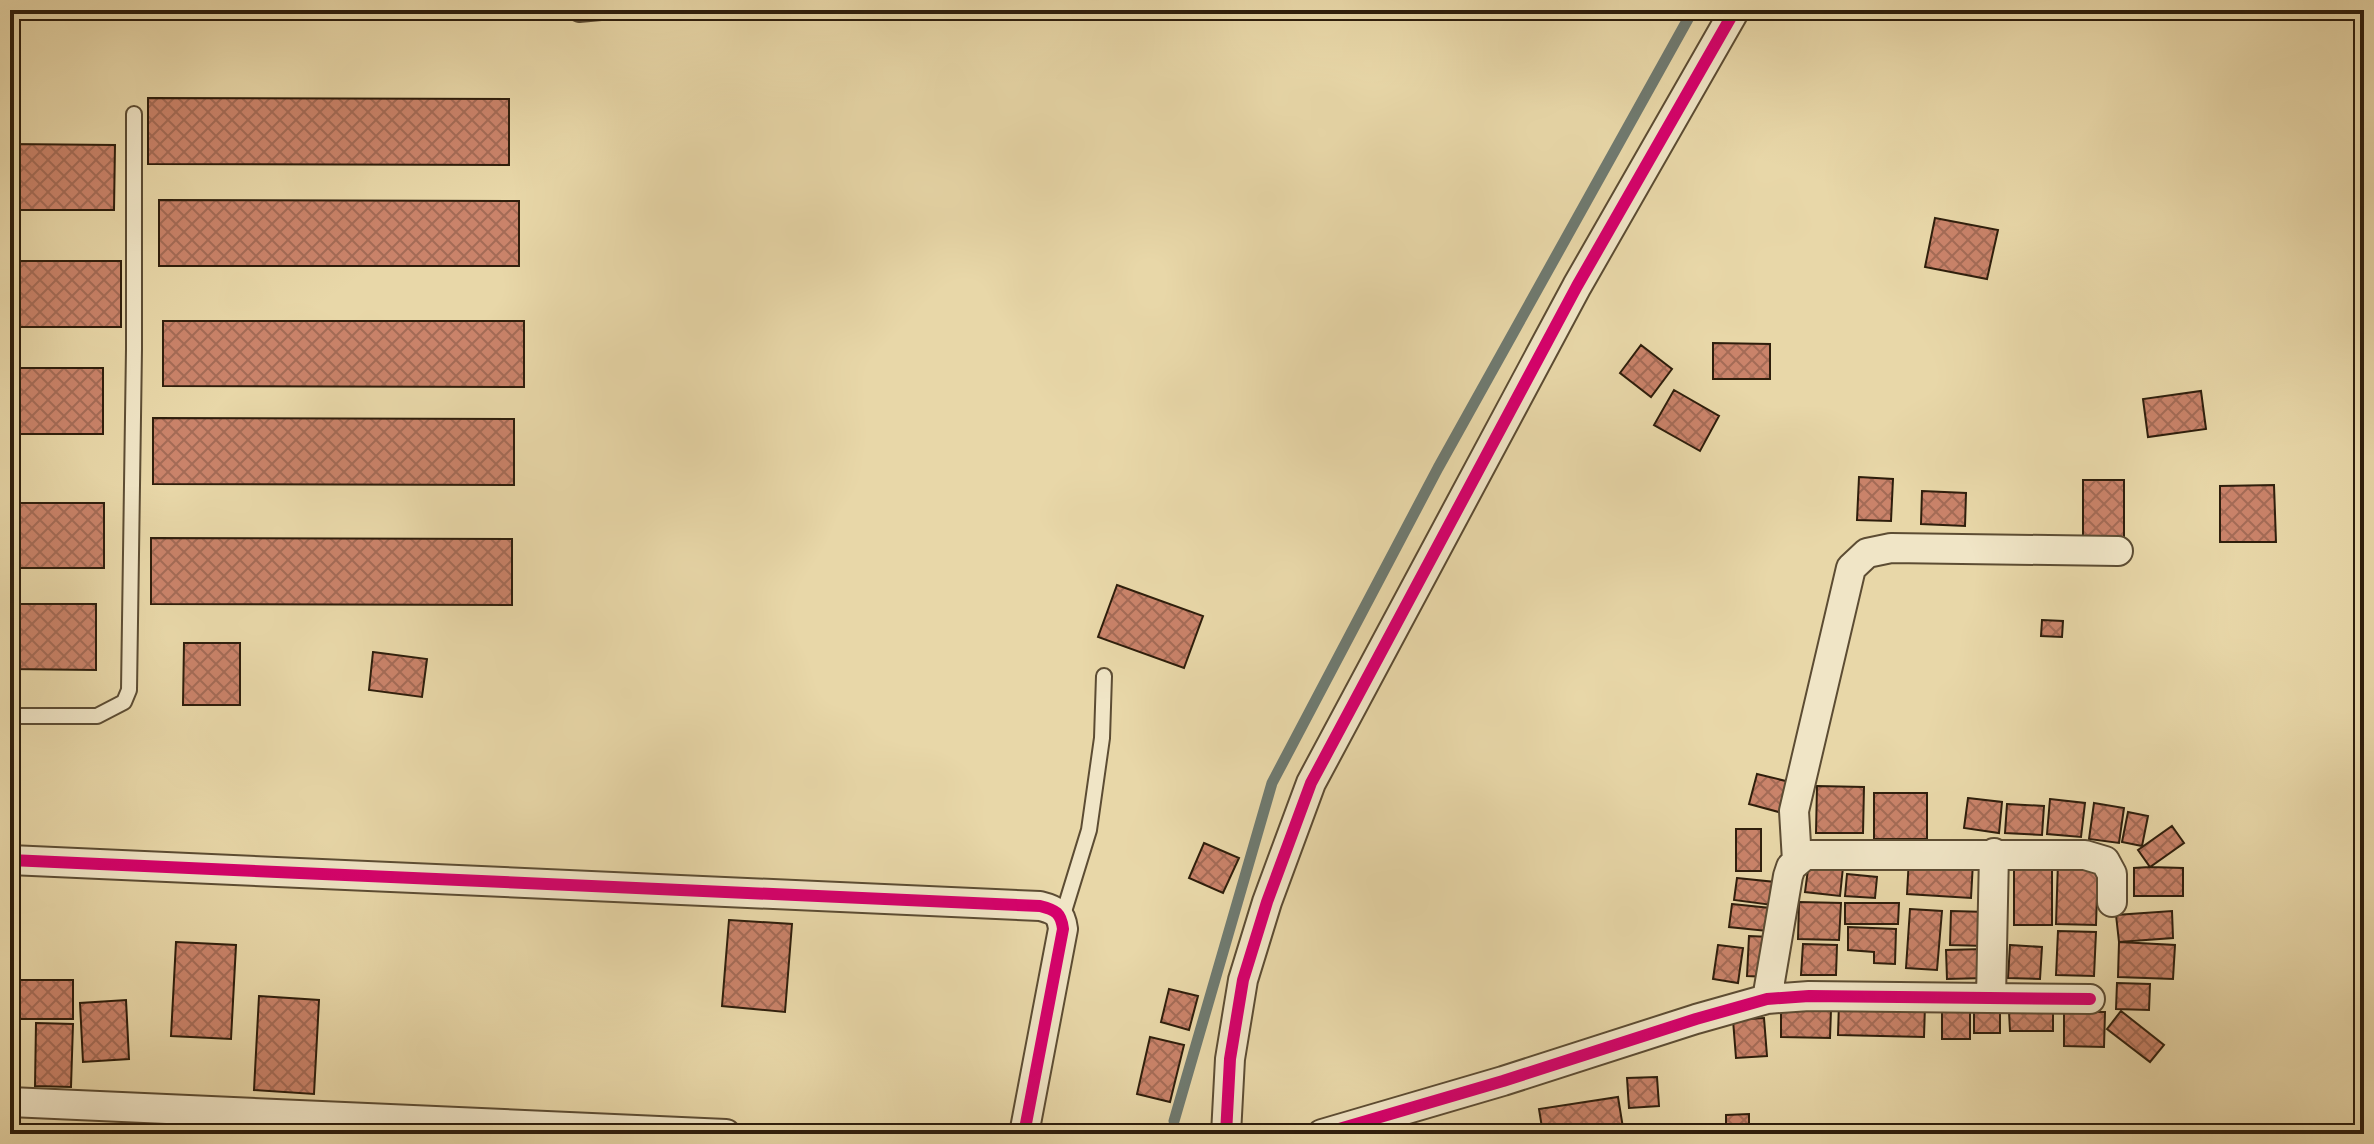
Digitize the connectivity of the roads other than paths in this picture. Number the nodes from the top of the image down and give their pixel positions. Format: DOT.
graph roads {
  1 [pos="570,10"];
  2 [pos="623,10"];
  3 [pos="1735,10"];
  4 [pos="134,114"];
  5 [pos="2118,551"];
  6 [pos="1104,676"];
  7 [pos="10,716"];
  8 [pos="1994,853"];
  9 [pos="10,860"];
  10 [pos="1797,861"];
  11 [pos="2112,902"];
  12 [pos="1062,918"];
  13 [pos="1991,998"];
  14 [pos="1767,999"];
  15 [pos="2090,999"];
  16 [pos="10,1102"];
  17 [pos="519,1129"];
  18 [pos="693,1133"];
  19 [pos="726,1134"];
  20 [pos="1024,1134"];
  21 [pos="1226,1134"];
  22 [pos="1322,1134"];
  1 -- 2 [label="lane"];
  3 -- 21 [label="street"];
  4 -- 7 [label="lane"];
  5 -- 10 [label="street"];
  6 -- 12 [label="lane"];
  8 -- 10 [label="street"];
  8 -- 11 [label="street"];
  8 -- 13 [label="street"];
  9 -- 12 [label="street"];
  10 -- 14 [label="street"];
  12 -- 20 [label="street"];
  13 -- 14 [label="street"];
  13 -- 15 [label="street"];
  14 -- 22 [label="street"];
  16 -- 17 [label="street"];
  17 -- 18 [label="street"];
  18 -- 19 [label="street"];
}
